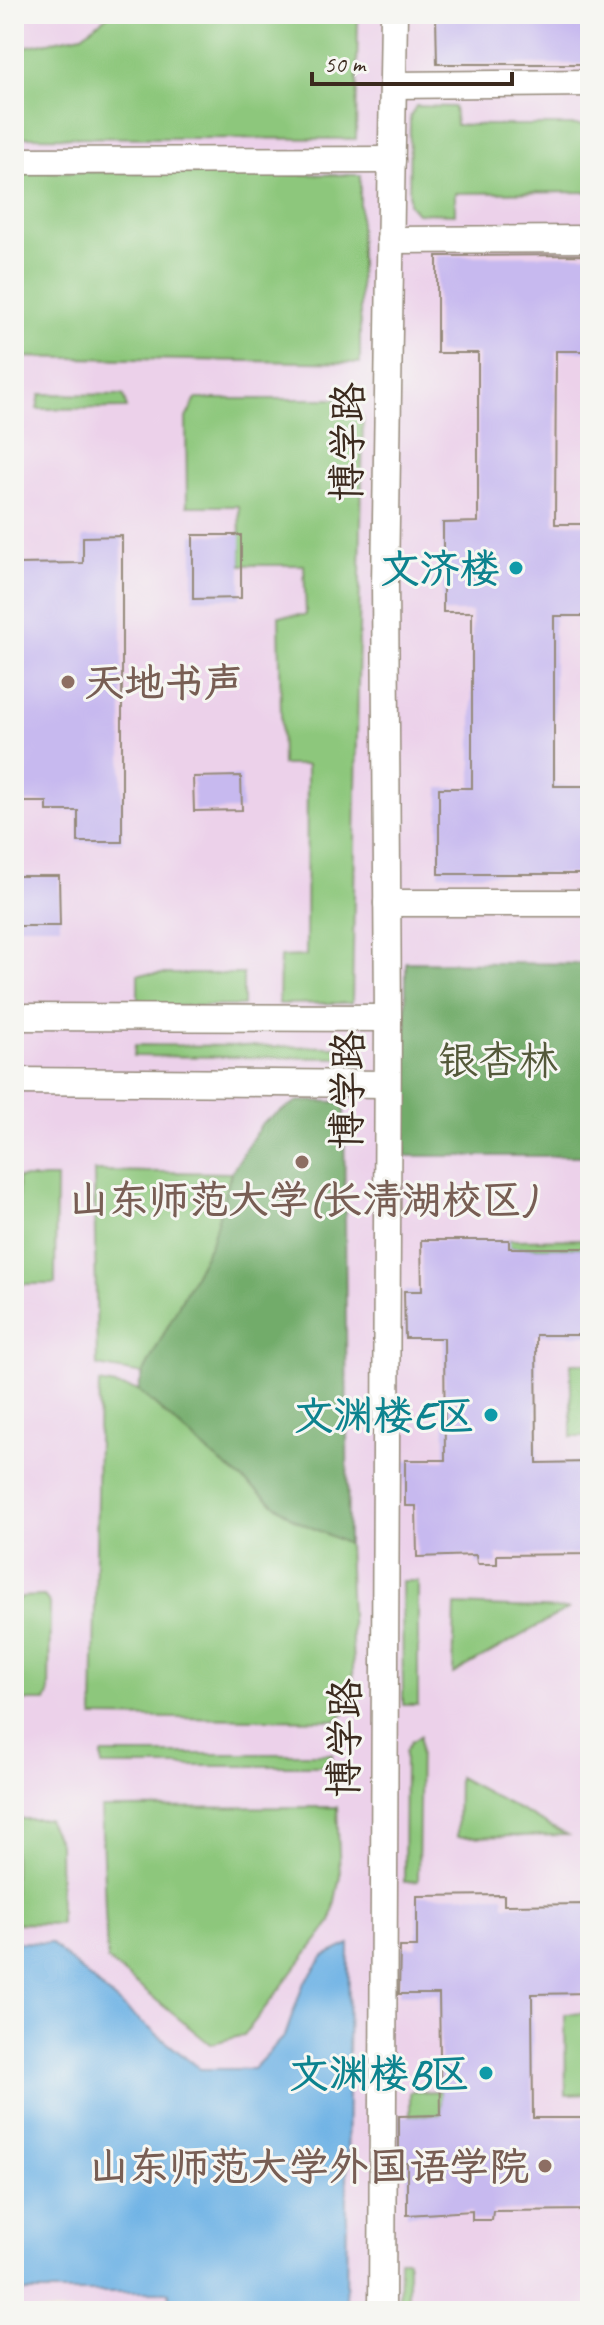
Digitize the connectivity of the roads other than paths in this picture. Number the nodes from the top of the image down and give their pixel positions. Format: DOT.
graph roads {
  1 [pos="394,14"];
  2 [pos="590,83"];
  3 [pos="393,85"];
  4 [pos="392,160"];
  5 [pos="14,161"];
  6 [pos="590,239"];
  7 [pos="390,240"];
  8 [pos="387,903"];
  9 [pos="590,903"];
  10 [pos="14,1017"];
  11 [pos="388,1018"];
  12 [pos="14,1081"];
  13 [pos="386,1084"];
  14 [pos="382,2311"];
  1 -- 3 [label="street, 博学路"];
  2 -- 3 [label="street"];
  3 -- 4 [label="street, 博学路"];
  4 -- 5 [label="street"];
  4 -- 7 [label="street, 博学路"];
  6 -- 7 [label="street"];
  7 -- 8 [label="street, 博学路"];
  8 -- 9 [label="street"];
  8 -- 11 [label="street, 博学路"];
  10 -- 11 [label="street"];
  11 -- 13 [label="street, 博学路"];
  12 -- 13 [label="street"];
  13 -- 14 [label="street, 博学路"];
}
